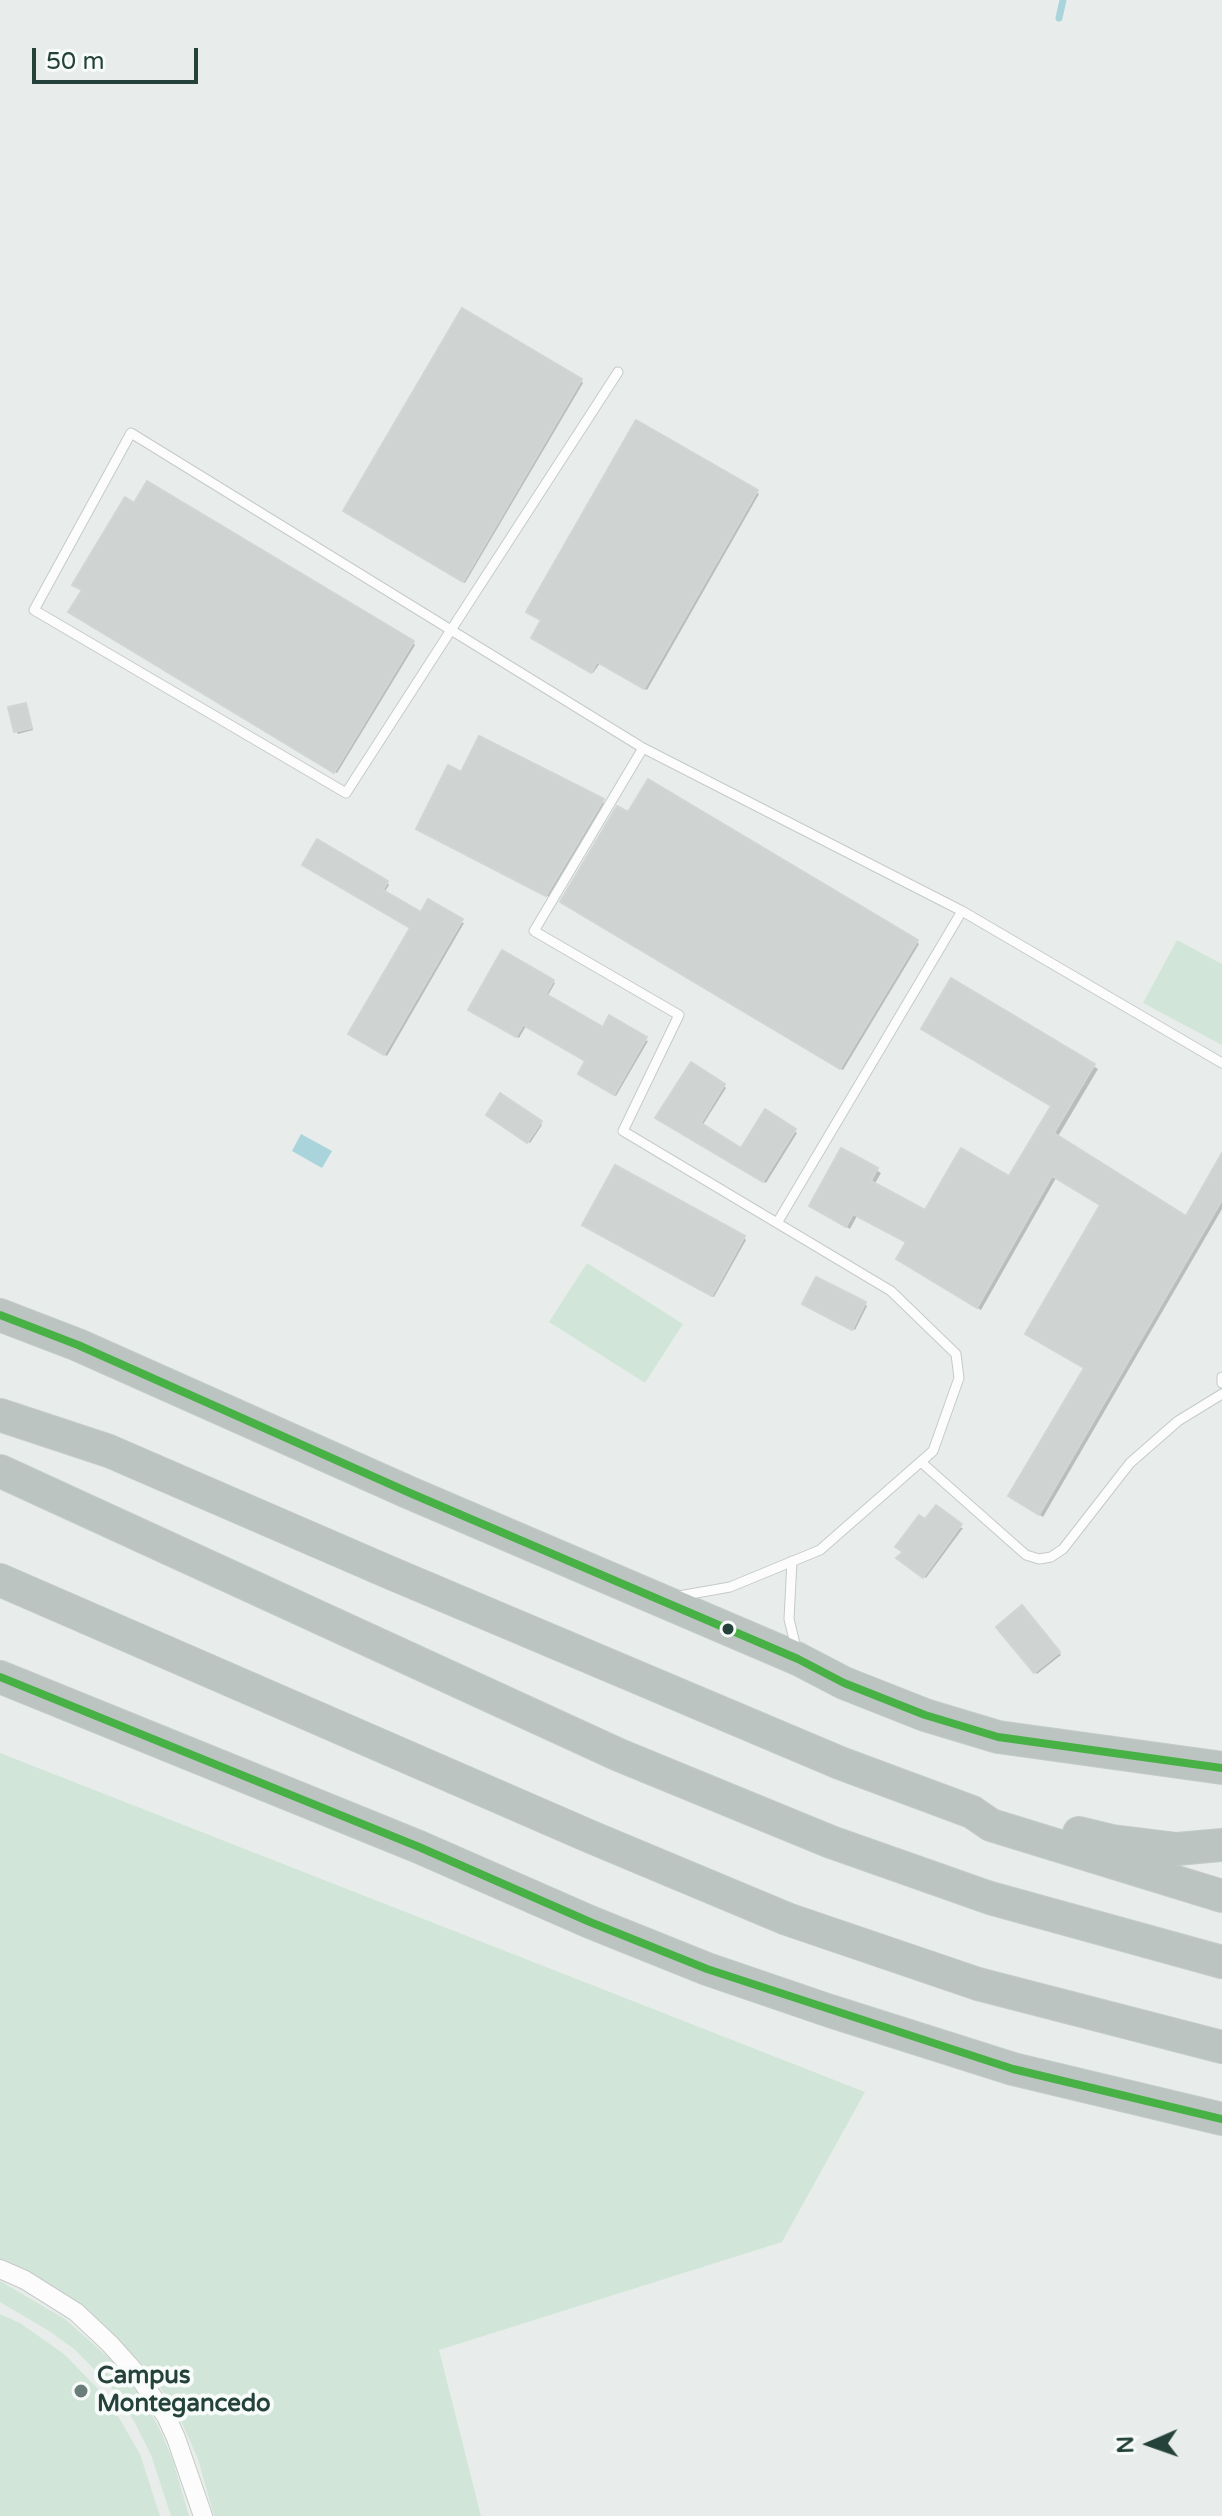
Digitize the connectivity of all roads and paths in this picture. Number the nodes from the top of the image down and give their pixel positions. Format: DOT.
graph roads {
  1 [pos="618,372"];
  2 [pos="451,630"];
  3 [pos="643,748"];
  4 [pos="962,911"];
  5 [pos="1222,1063"];
  6 [pos="777,1223"];
  7 [pos="0,1315"];
  8 [pos="1222,1394"];
  9 [pos="0,1415"];
  10 [pos="921,1462"];
  11 [pos="0,1471"];
  12 [pos="792,1561"];
  13 [pos="0,1580"];
  14 [pos="658,1600"];
  15 [pos="798,1659"];
  16 [pos="0,1667"];
  17 [pos="0,1677"];
  18 [pos="46,1694"];
  19 [pos="1222,1768"];
  20 [pos="972,1812"];
  21 [pos="1222,1845"];
  22 [pos="1222,1896"];
  23 [pos="1222,1962"];
  24 [pos="1222,2047"];
  25 [pos="1222,2119"];
  26 [pos="0,2269"];
  27 [pos="203,2516"];
  1 -- 2 [label="lane"];
  2 -- 2 [label="lane"];
  2 -- 3 [label="lane"];
  3 -- 4 [label="lane"];
  3 -- 6 [label="lane"];
  4 -- 5 [label="lane"];
  4 -- 6 [label="lane"];
  6 -- 10 [label="lane"];
  7 -- 14 [label="highway"];
  8 -- 10 [label="lane"];
  9 -- 20 [label="highway"];
  10 -- 12 [label="lane"];
  11 -- 23 [label="highway"];
  12 -- 14 [label="lane"];
  12 -- 15 [label="lane"];
  13 -- 24 [label="highway"];
  14 -- 15 [label="highway"];
  15 -- 19 [label="highway"];
  16 -- 18 [label="highway"];
  17 -- 18 [label="highway"];
  18 -- 25 [label="highway"];
  20 -- 21 [label="highway"];
  20 -- 22 [label="highway"];
  26 -- 27 [label="street"];
}
